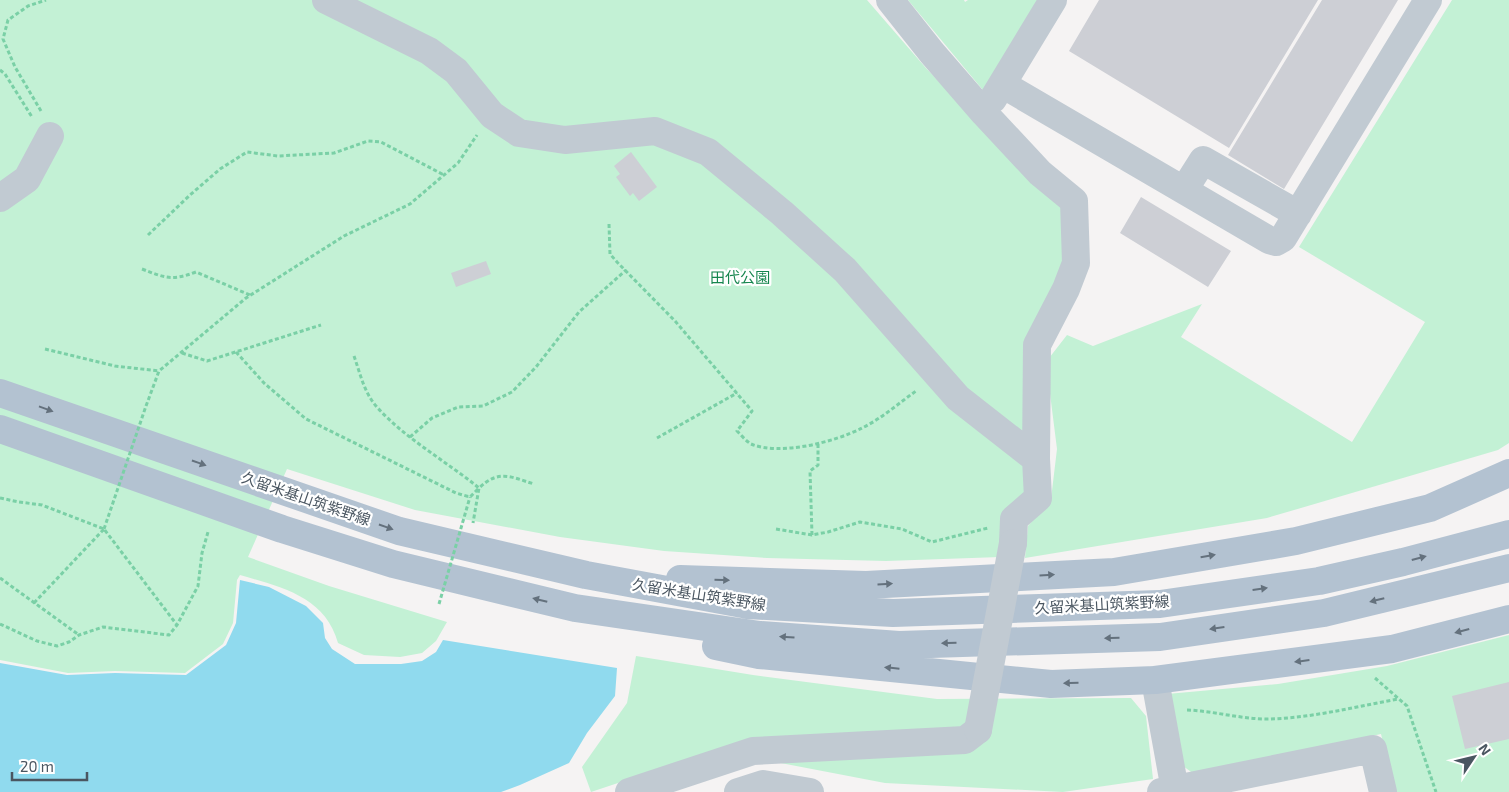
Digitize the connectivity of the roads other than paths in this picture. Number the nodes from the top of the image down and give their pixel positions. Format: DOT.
graph roads {
  1 [pos="326,0"];
  2 [pos="890,0"];
  3 [pos="1054,0"];
  4 [pos="1428,0"];
  5 [pos="1002,84"];
  6 [pos="984,113"];
  7 [pos="48,140"];
  8 [pos="1184,190"];
  9 [pos="0,198"];
  10 [pos="1298,214"];
  11 [pos="0,393"];
  12 [pos="0,429"];
  13 [pos="1036,460"];
  14 [pos="1509,473"];
  15 [pos="1509,534"];
  16 [pos="1509,568"];
  17 [pos="586,575"];
  18 [pos="574,608"];
  19 [pos="1509,619"];
  20 [pos="1155,680"];
  21 [pos="764,788"];
  22 [pos="1168,791"];
  23 [pos="629,792"];
  24 [pos="738,792"];
  25 [pos="810,792"];
  26 [pos="1383,792"];
  1 -- 13 [label="street"];
  2 -- 6 [label="street"];
  3 -- 5 [label="street"];
  4 -- 10 [label="street"];
  5 -- 6 [label="street"];
  5 -- 8 [label="street"];
  6 -- 13 [label="street"];
  7 -- 9 [label="street"];
  8 -- 10 [label="street"];
  8 -- 10 [label="street"];
  11 -- 17 [label="main road, 久留米基山筑紫野線, one-way"];
  18 -- 12 [label="main road, 久留米基山筑紫野線, one-way"];
  13 -- 23 [label="street, bridge"];
  17 -- 14 [label="main road, one-way"];
  17 -- 15 [label="main road, 久留米基山筑紫野線, one-way"];
  16 -- 18 [label="main road, 久留米基山筑紫野線, one-way"];
  20 -- 18 [label="main road, one-way"];
  19 -- 20 [label="main road, one-way"];
  20 -- 22 [label="street"];
  21 -- 24 [label="street"];
  21 -- 25 [label="street"];
  22 -- 26 [label="street"];
}
